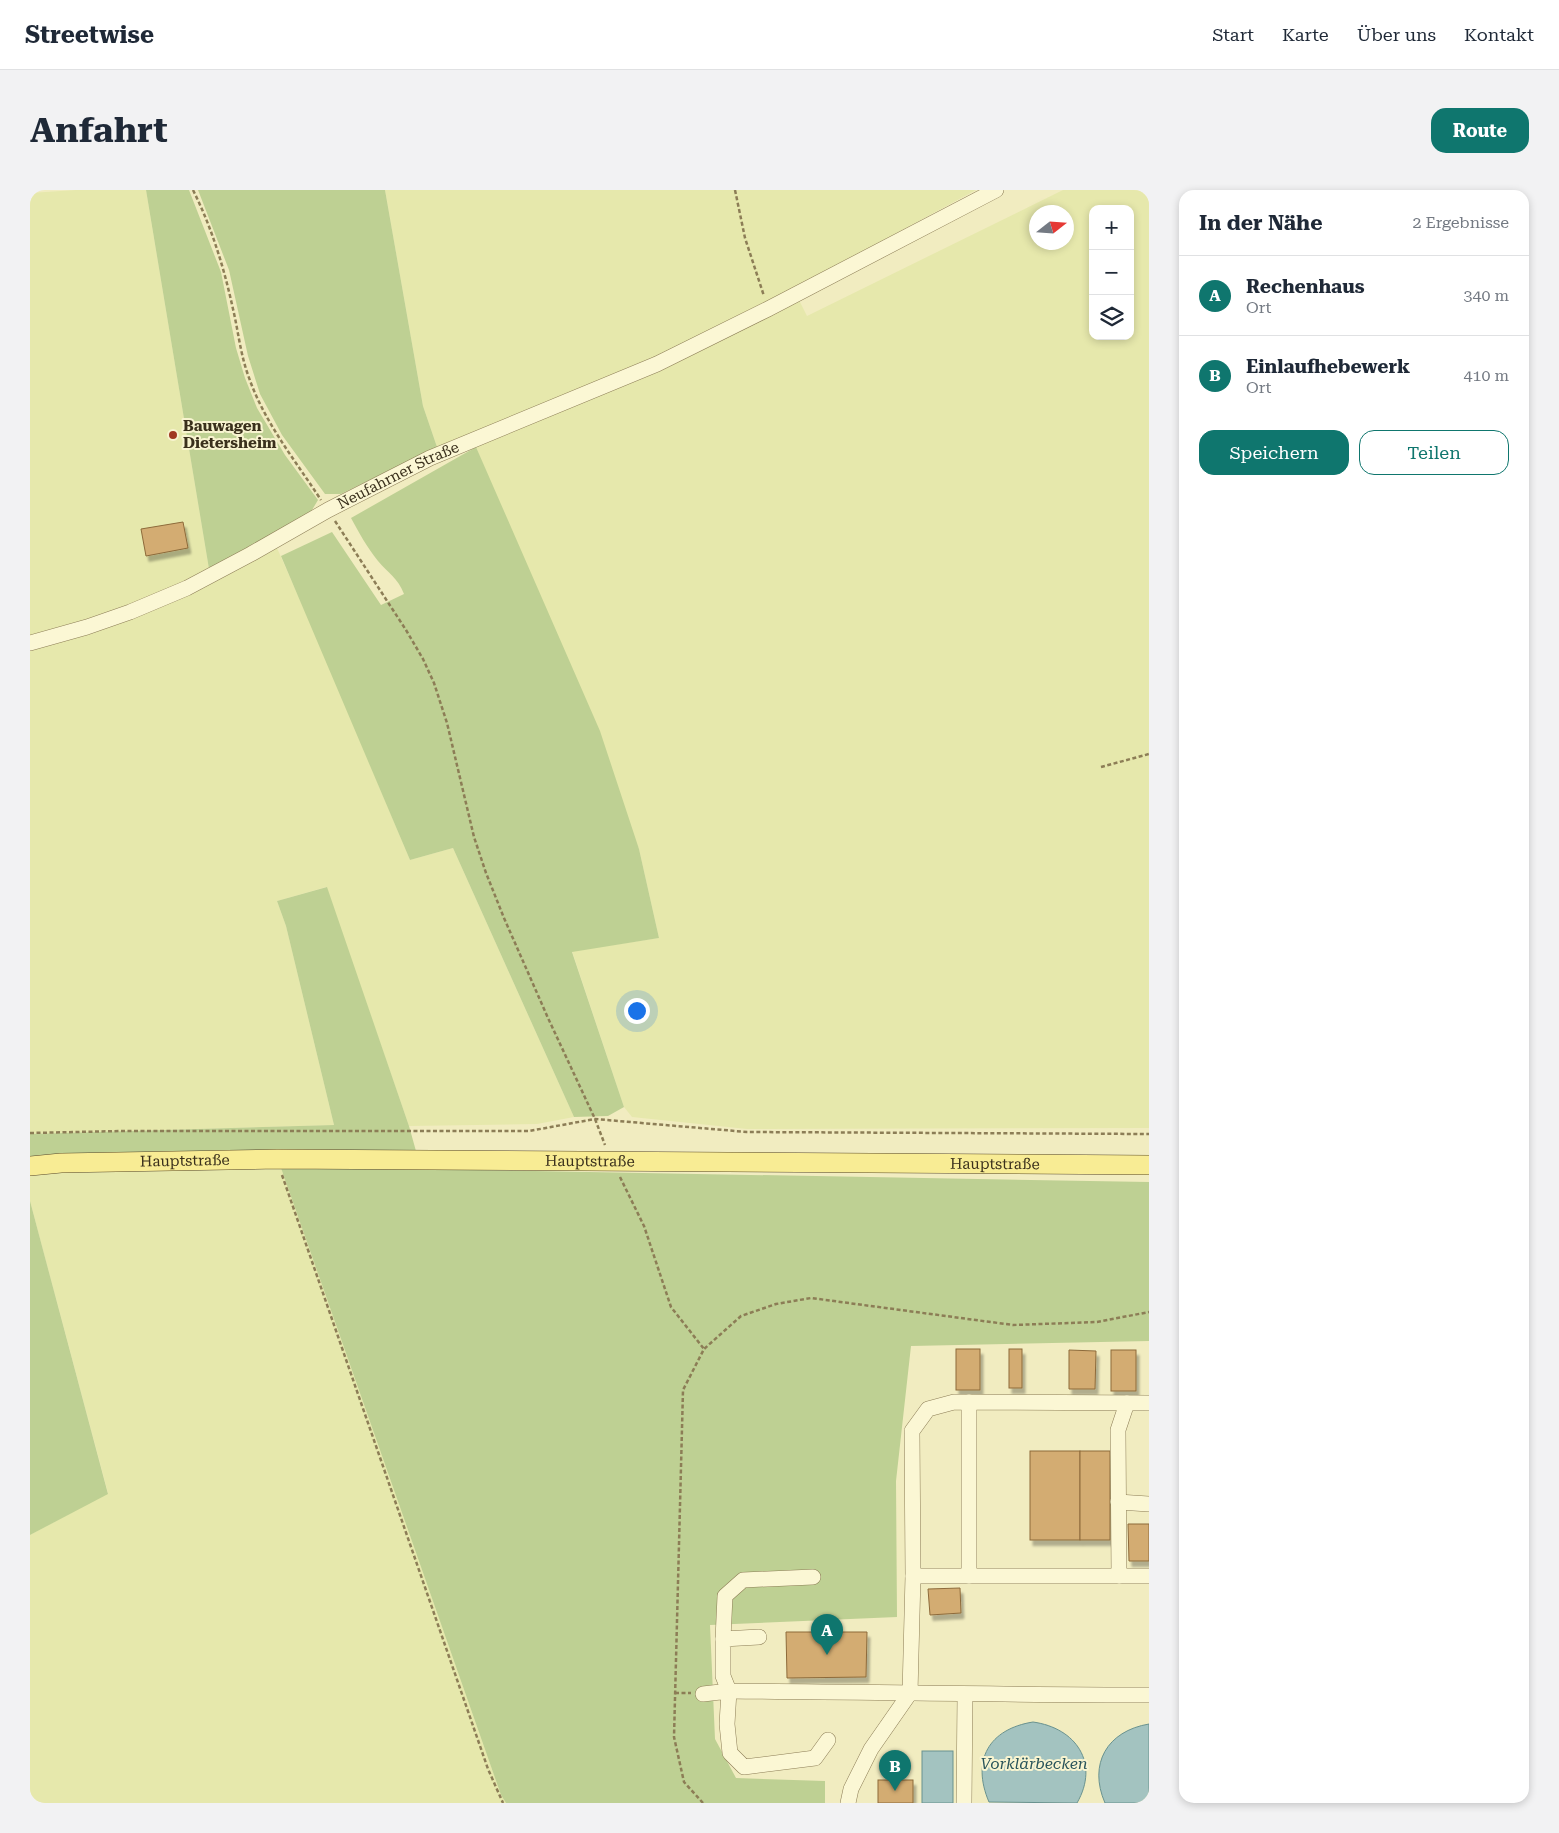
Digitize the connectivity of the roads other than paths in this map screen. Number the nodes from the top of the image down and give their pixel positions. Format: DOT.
graph roads {
  1 [pos="996,190"];
  2 [pos="30,643"];
  3 [pos="1149,1165"];
  4 [pos="30,1166"];
  5 [pos="970,1402"];
  6 [pos="1127,1403"];
  7 [pos="1149,1403"];
  8 [pos="1118,1502"];
  9 [pos="1149,1504"];
  10 [pos="813,1576"];
  11 [pos="914,1576"];
  12 [pos="969,1576"];
  13 [pos="1119,1576"];
  14 [pos="1149,1576"];
  15 [pos="759,1637"];
  16 [pos="723,1639"];
  17 [pos="729,1691"];
  18 [pos="910,1693"];
  19 [pos="702,1694"];
  20 [pos="965,1695"];
  21 [pos="1149,1696"];
  22 [pos="828,1740"];
  23 [pos="848,1803"];
  24 [pos="964,1803"];
  1 -- 2 [label="street, Neufahrner Straße"];
  3 -- 4 [label="main road, Hauptstraße"];
  5 -- 6 [label="street"];
  5 -- 11 [label="street"];
  5 -- 12 [label="street"];
  6 -- 7 [label="street"];
  6 -- 8 [label="street"];
  8 -- 9 [label="street"];
  8 -- 13 [label="street"];
  10 -- 16 [label="street"];
  11 -- 12 [label="street"];
  11 -- 18 [label="street"];
  12 -- 13 [label="street"];
  13 -- 14 [label="street"];
  15 -- 16 [label="street"];
  16 -- 17 [label="street"];
  17 -- 18 [label="street"];
  17 -- 19 [label="street"];
  17 -- 22 [label="street"];
  18 -- 20 [label="street"];
  18 -- 23 [label="street"];
  20 -- 21 [label="street"];
  20 -- 24 [label="street"];
}
